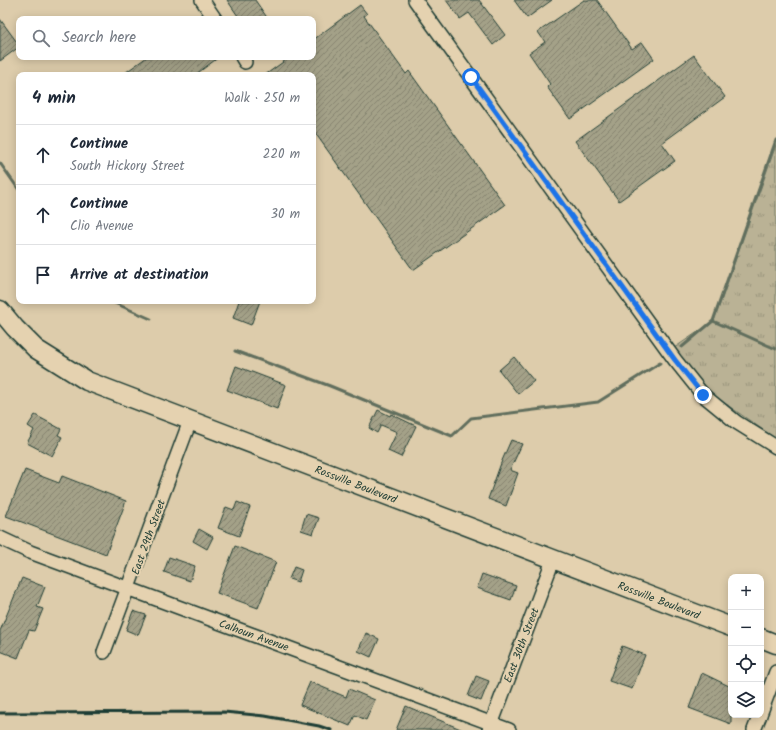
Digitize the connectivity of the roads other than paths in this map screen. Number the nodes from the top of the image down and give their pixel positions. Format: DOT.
graph roads {
  1 [pos="202,0"];
  2 [pos="415,0"];
  3 [pos="213,16"];
  4 [pos="0,310"];
  5 [pos="190,421"];
  6 [pos="776,447"];
  7 [pos="0,538"];
  8 [pos="553,560"];
  9 [pos="129,589"];
  10 [pos="728,626"];
  11 [pos="764,639"];
  12 [pos="776,644"];
  13 [pos="104,652"];
  14 [pos="776,672"];
  15 [pos="764,704"];
  16 [pos="759,718"];
  17 [pos="490,727"];
  18 [pos="509,730"];
  19 [pos="754,730"];
  1 -- 3 [label="street"];
  2 -- 6 [label="street"];
  4 -- 5 [label="highway, Rossville Boulevard"];
  5 -- 8 [label="highway, Rossville Boulevard"];
  5 -- 9 [label="street, East 29th Street"];
  7 -- 9 [label="street, Calhoun Avenue"];
  8 -- 10 [label="highway, Rossville Boulevard"];
  8 -- 17 [label="street, East 30th Street"];
  9 -- 13 [label="street, East 29th Street"];
  9 -- 17 [label="street, Calhoun Avenue"];
  11 -- 12 [label="highway"];
  14 -- 15 [label="street"];
  16 -- 19 [label="street"];
  17 -- 18 [label="street, Calhoun Avenue"];
}
